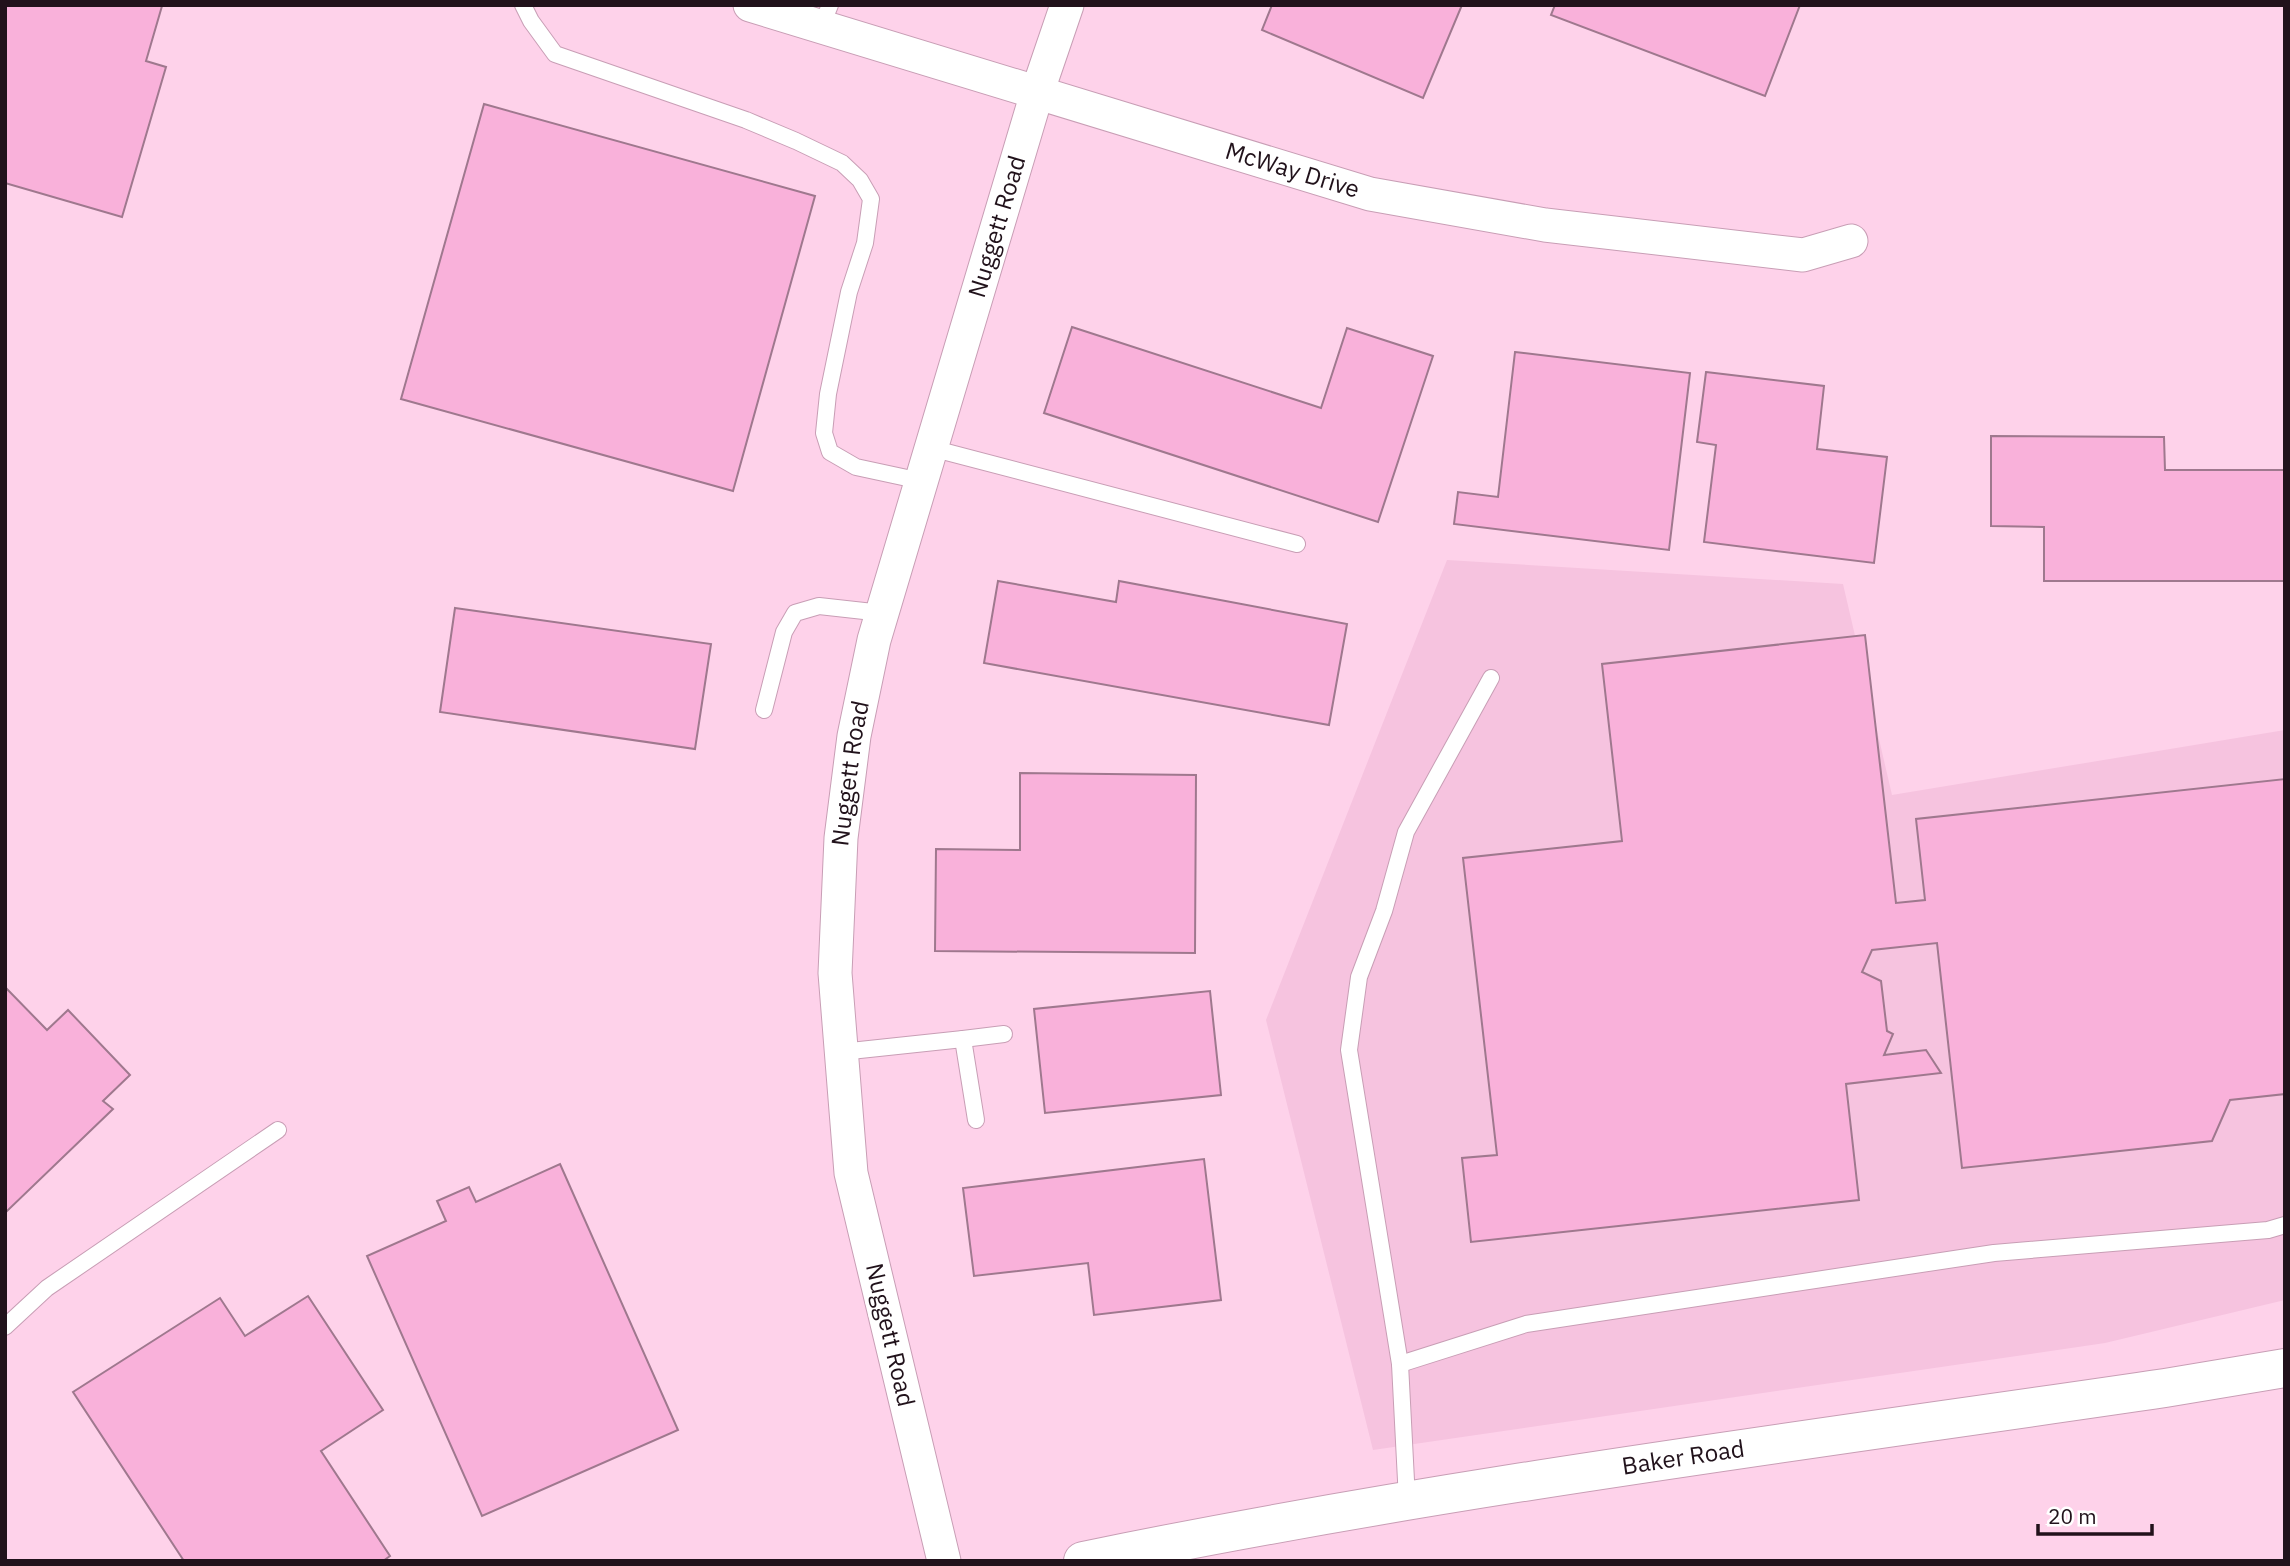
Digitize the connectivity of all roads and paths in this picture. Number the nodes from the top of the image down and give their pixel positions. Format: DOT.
graph roads {
  1 [pos="523,5"];
  2 [pos="750,5"];
  3 [pos="1067,5"];
  4 [pos="826,16"];
  5 [pos="1037,93"];
  6 [pos="1851,241"];
  7 [pos="931,447"];
  8 [pos="921,481"];
  9 [pos="1297,544"];
  10 [pos="882,612"];
  11 [pos="1491,678"];
  12 [pos="764,710"];
  13 [pos="1004,1034"];
  14 [pos="963,1039"];
  15 [pos="841,1052"];
  16 [pos="975,1120"];
  17 [pos="278,1130"];
  18 [pos="2285,1225"];
  19 [pos="5,1327"];
  20 [pos="1400,1364"];
  21 [pos="2285,1368"];
  22 [pos="1407,1500"];
  23 [pos="944,1561"];
  24 [pos="1083,1561"];
  1 -- 8 [label="lane"];
  2 -- 4 [label="street, McWay Drive"];
  3 -- 5 [label="street, Nuggett Road"];
  4 -- 5 [label="street, McWay Drive"];
  5 -- 6 [label="street, McWay Drive"];
  5 -- 7 [label="street, Nuggett Road"];
  7 -- 8 [label="street, Nuggett Road"];
  7 -- 9 [label="lane"];
  8 -- 10 [label="street, Nuggett Road"];
  10 -- 12 [label="lane"];
  10 -- 15 [label="street, Nuggett Road"];
  11 -- 20 [label="lane"];
  13 -- 14 [label="lane"];
  14 -- 15 [label="lane"];
  14 -- 16 [label="lane"];
  15 -- 23 [label="street, Nuggett Road"];
  17 -- 19 [label="lane"];
  18 -- 20 [label="lane"];
  20 -- 22 [label="lane"];
  21 -- 22 [label="street, Baker Road"];
  22 -- 24 [label="street, Baker Road"];
}
